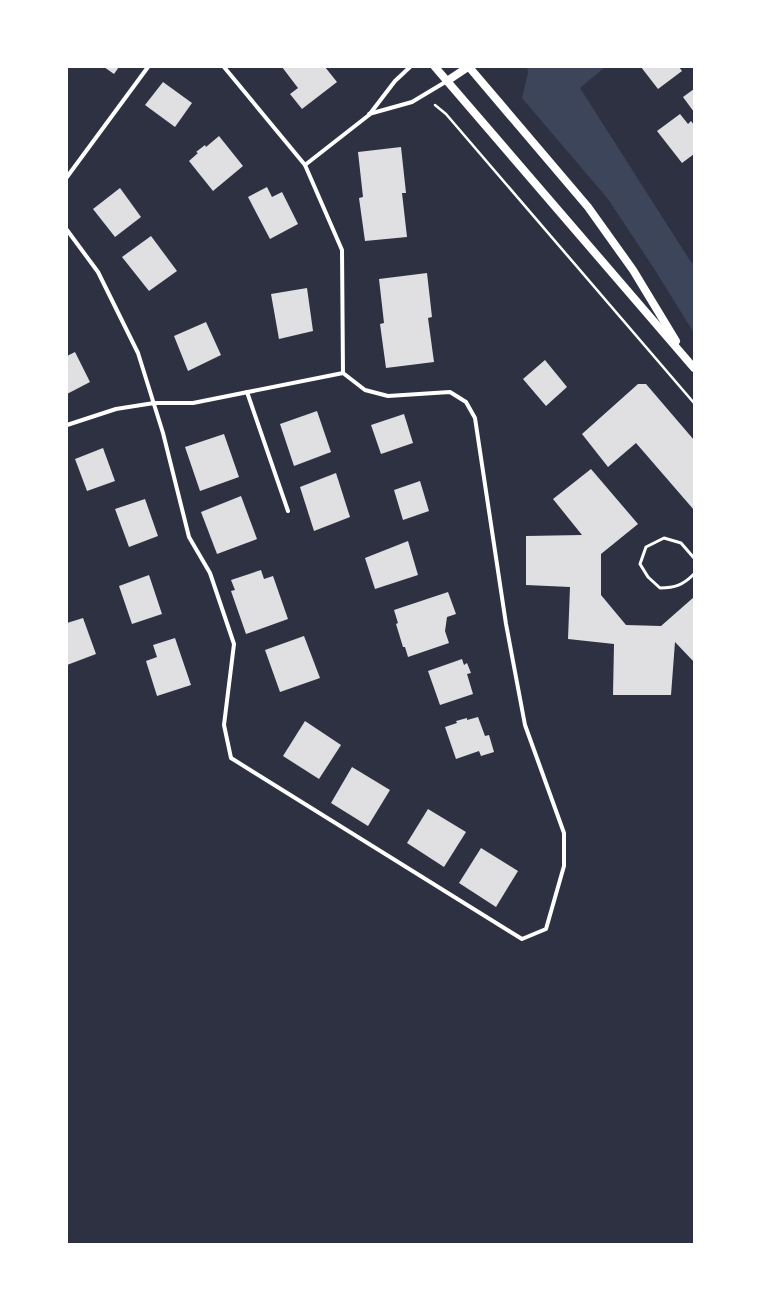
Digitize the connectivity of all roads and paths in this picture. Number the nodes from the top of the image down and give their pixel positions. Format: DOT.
graph roads {
  1 [pos="148,67"];
  2 [pos="224,67"];
  3 [pos="410,67"];
  4 [pos="435,67"];
  5 [pos="468,67"];
  6 [pos="447,81"];
  7 [pos="430,103"];
  8 [pos="368,115"];
  9 [pos="305,165"];
  10 [pos="67,177"];
  11 [pos="67,230"];
  12 [pos="687,359"];
  13 [pos="694,368"];
  14 [pos="343,373"];
  15 [pos="247,392"];
  16 [pos="154,403"];
  17 [pos="694,403"];
  18 [pos="67,425"];
  19 [pos="288,511"];
  20 [pos="694,558"];
  21 [pos="694,574"];
  1 -- 10 [label="street"];
  2 -- 9 [label="street"];
  3 -- 8 [label="street"];
  4 -- 6 [label="main road"];
  5 -- 6 [label="main road"];
  5 -- 12 [label="main road"];
  6 -- 8 [label="street"];
  6 -- 12 [label="main road"];
  7 -- 17 [label="path"];
  8 -- 9 [label="street"];
  9 -- 14 [label="street"];
  11 -- 16 [label="street"];
  12 -- 13 [label="main road"];
  14 -- 15 [label="street"];
  14 -- 16 [label="street"];
  15 -- 16 [label="street"];
  15 -- 19 [label="street"];
  16 -- 18 [label="street"];
  20 -- 21 [label="lane"];
}
